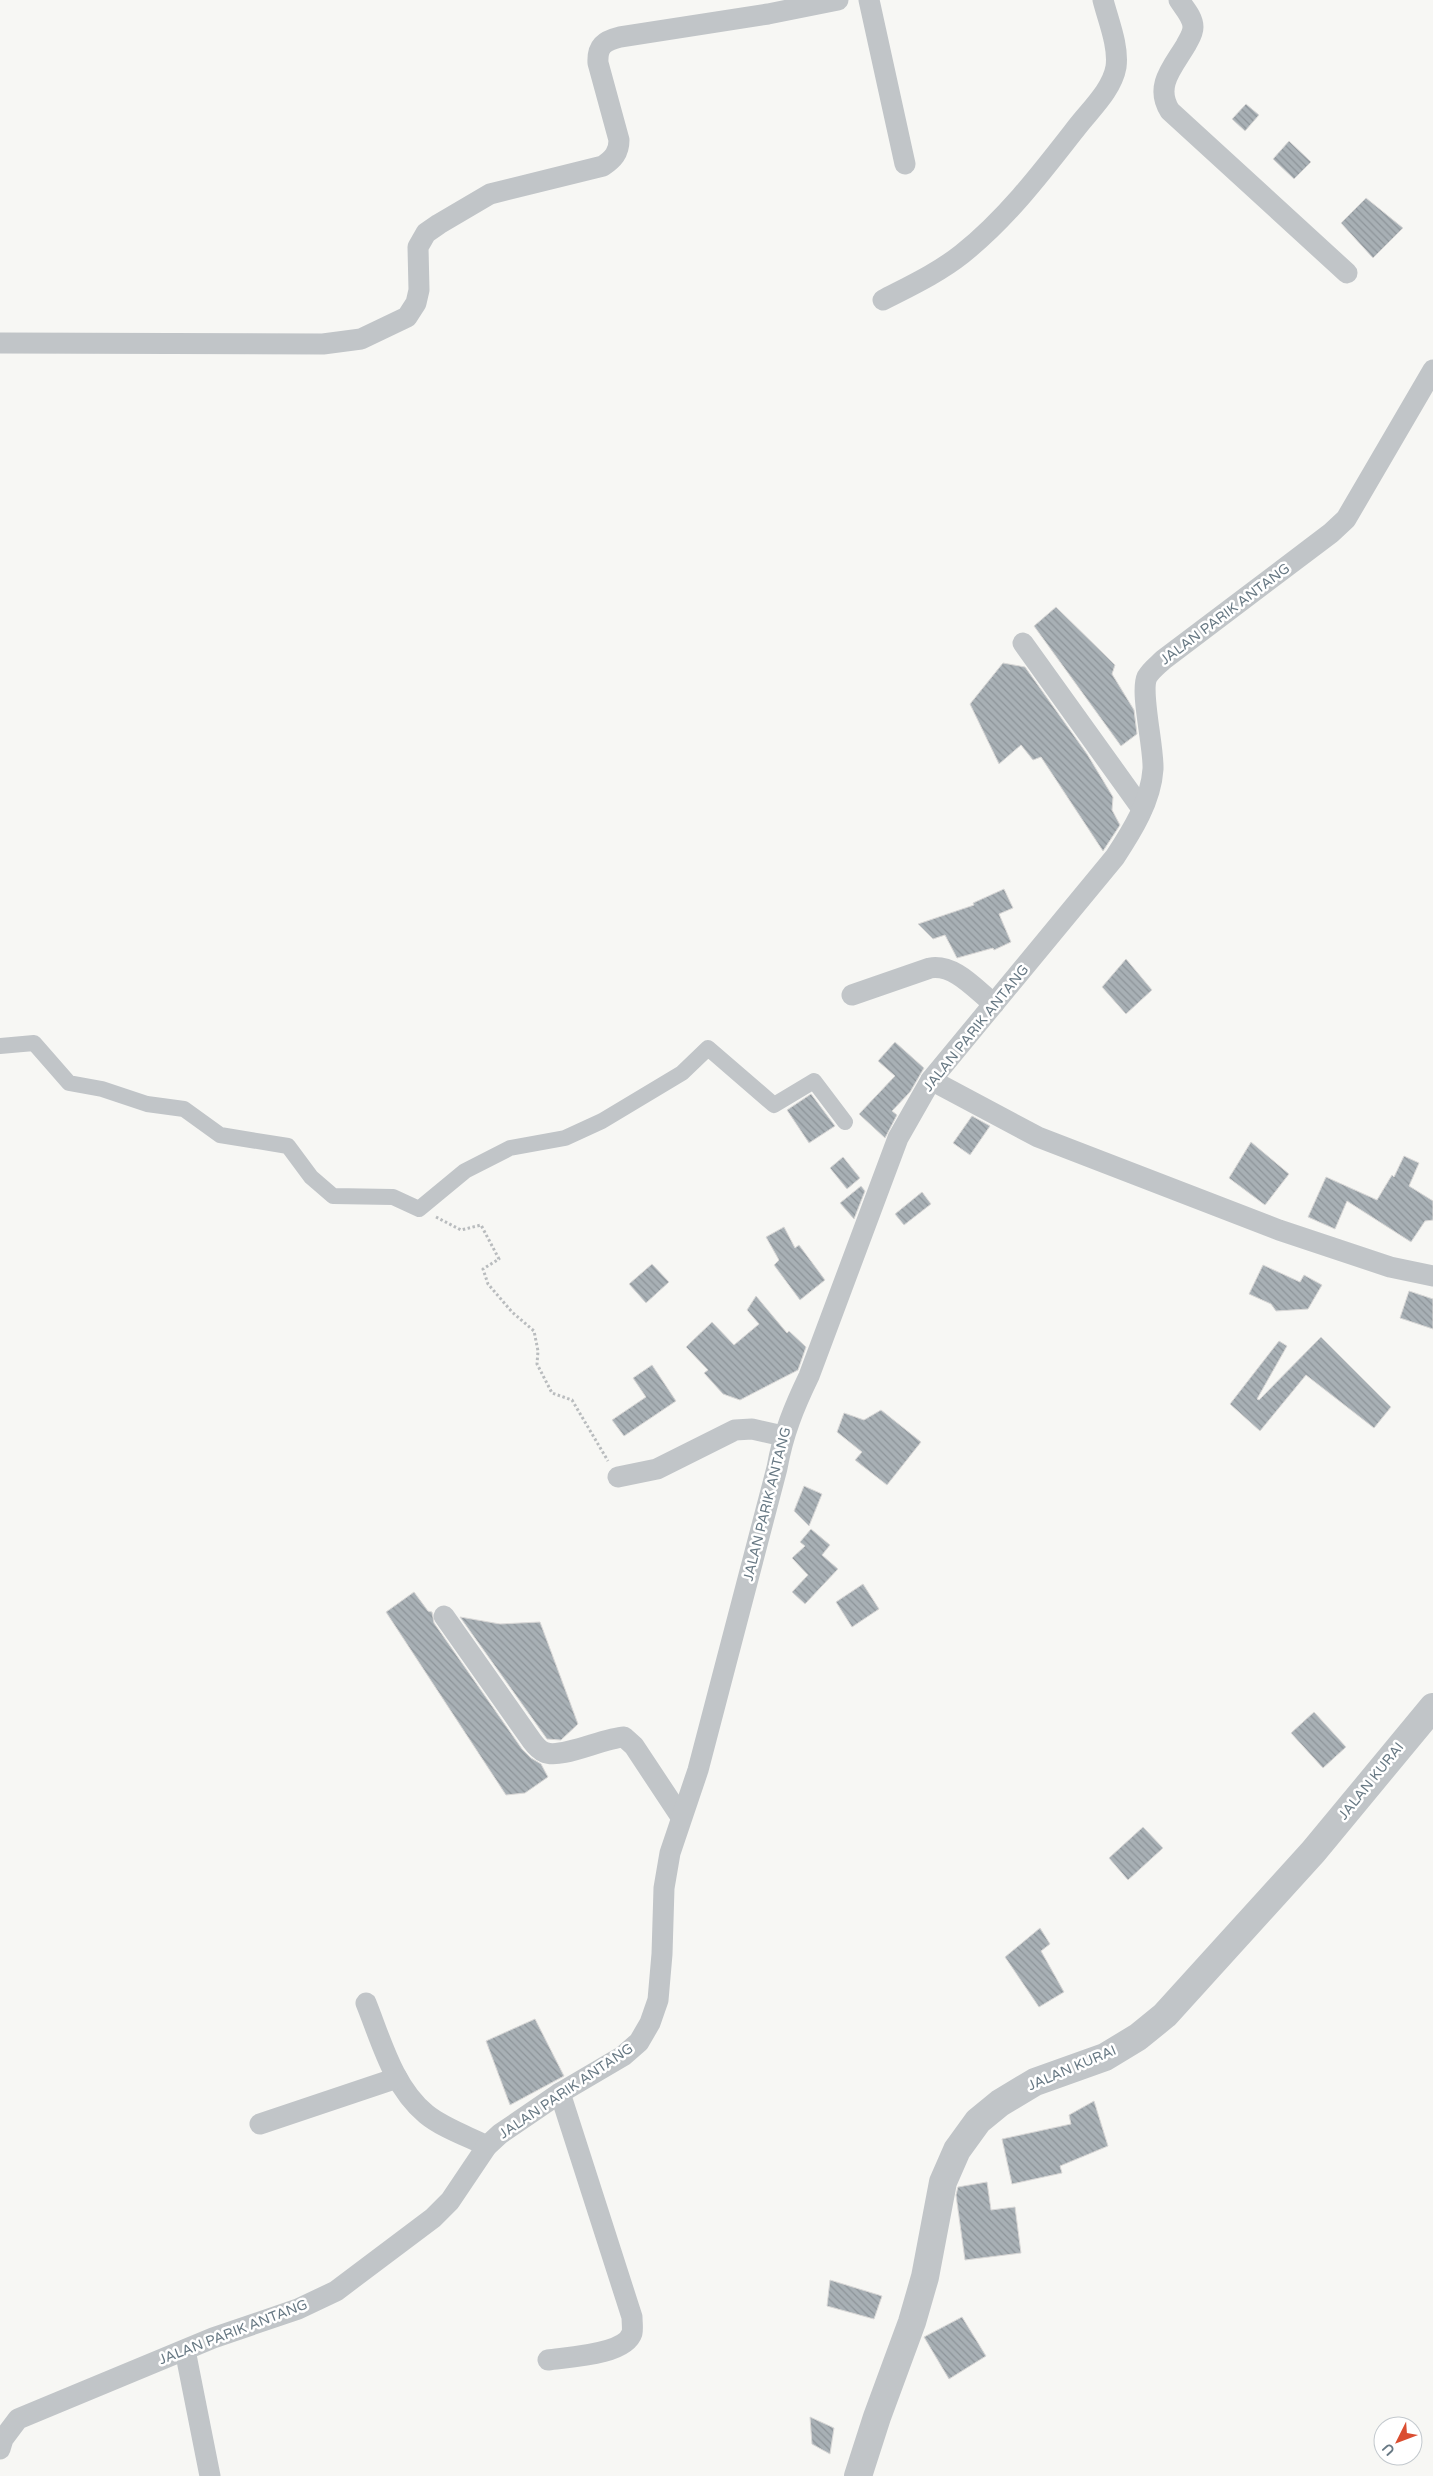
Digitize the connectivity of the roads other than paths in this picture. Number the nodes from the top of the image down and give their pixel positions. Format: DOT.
graph roads {
  1 [pos="838,0"];
  2 [pos="869,0"];
  3 [pos="1103,0"];
  4 [pos="1179,0"];
  5 [pos="765,7"];
  6 [pos="905,164"];
  7 [pos="1347,273"];
  8 [pos="883,300"];
  9 [pos="0,343"];
  10 [pos="1433,370"];
  11 [pos="1023,643"];
  12 [pos="1142,809"];
  13 [pos="852,995"];
  14 [pos="994,1004"];
  15 [pos="0,1046"];
  16 [pos="931,1080"];
  17 [pos="845,1122"];
  18 [pos="1433,1276"];
  19 [pos="783,1436"];
  20 [pos="618,1477"];
  21 [pos="444,1616"];
  22 [pos="1433,1707"];
  23 [pos="681,1817"];
  24 [pos="366,2003"];
  25 [pos="397,2078"];
  26 [pos="560,2093"];
  27 [pos="260,2124"];
  28 [pos="487,2146"];
  29 [pos="185,2350"];
  30 [pos="548,2360"];
  31 [pos="0,2448"];
  32 [pos="210,2476"];
  33 [pos="858,2476"];
  1 -- 5 [label="street"];
  2 -- 6 [label="street"];
  3 -- 8 [label="street"];
  4 -- 7 [label="street"];
  5 -- 9 [label="street"];
  10 -- 12 [label="street, JALAN PARIK ANTANG"];
  11 -- 12 [label="street"];
  12 -- 14 [label="street, JALAN PARIK ANTANG"];
  13 -- 14 [label="street"];
  14 -- 16 [label="street, JALAN PARIK ANTANG"];
  15 -- 17 [label="street"];
  16 -- 18 [label="street"];
  16 -- 19 [label="street, JALAN PARIK ANTANG"];
  19 -- 20 [label="street"];
  19 -- 23 [label="street, JALAN PARIK ANTANG"];
  21 -- 23 [label="street"];
  22 -- 33 [label="street, JALAN KURAI"];
  23 -- 26 [label="street, JALAN PARIK ANTANG"];
  24 -- 25 [label="street"];
  25 -- 27 [label="street"];
  25 -- 28 [label="street"];
  26 -- 28 [label="street, JALAN PARIK ANTANG"];
  26 -- 30 [label="street"];
  28 -- 29 [label="street, JALAN PARIK ANTANG"];
  29 -- 31 [label="street, JALAN PARIK ANTANG"];
  29 -- 32 [label="street"];
}
